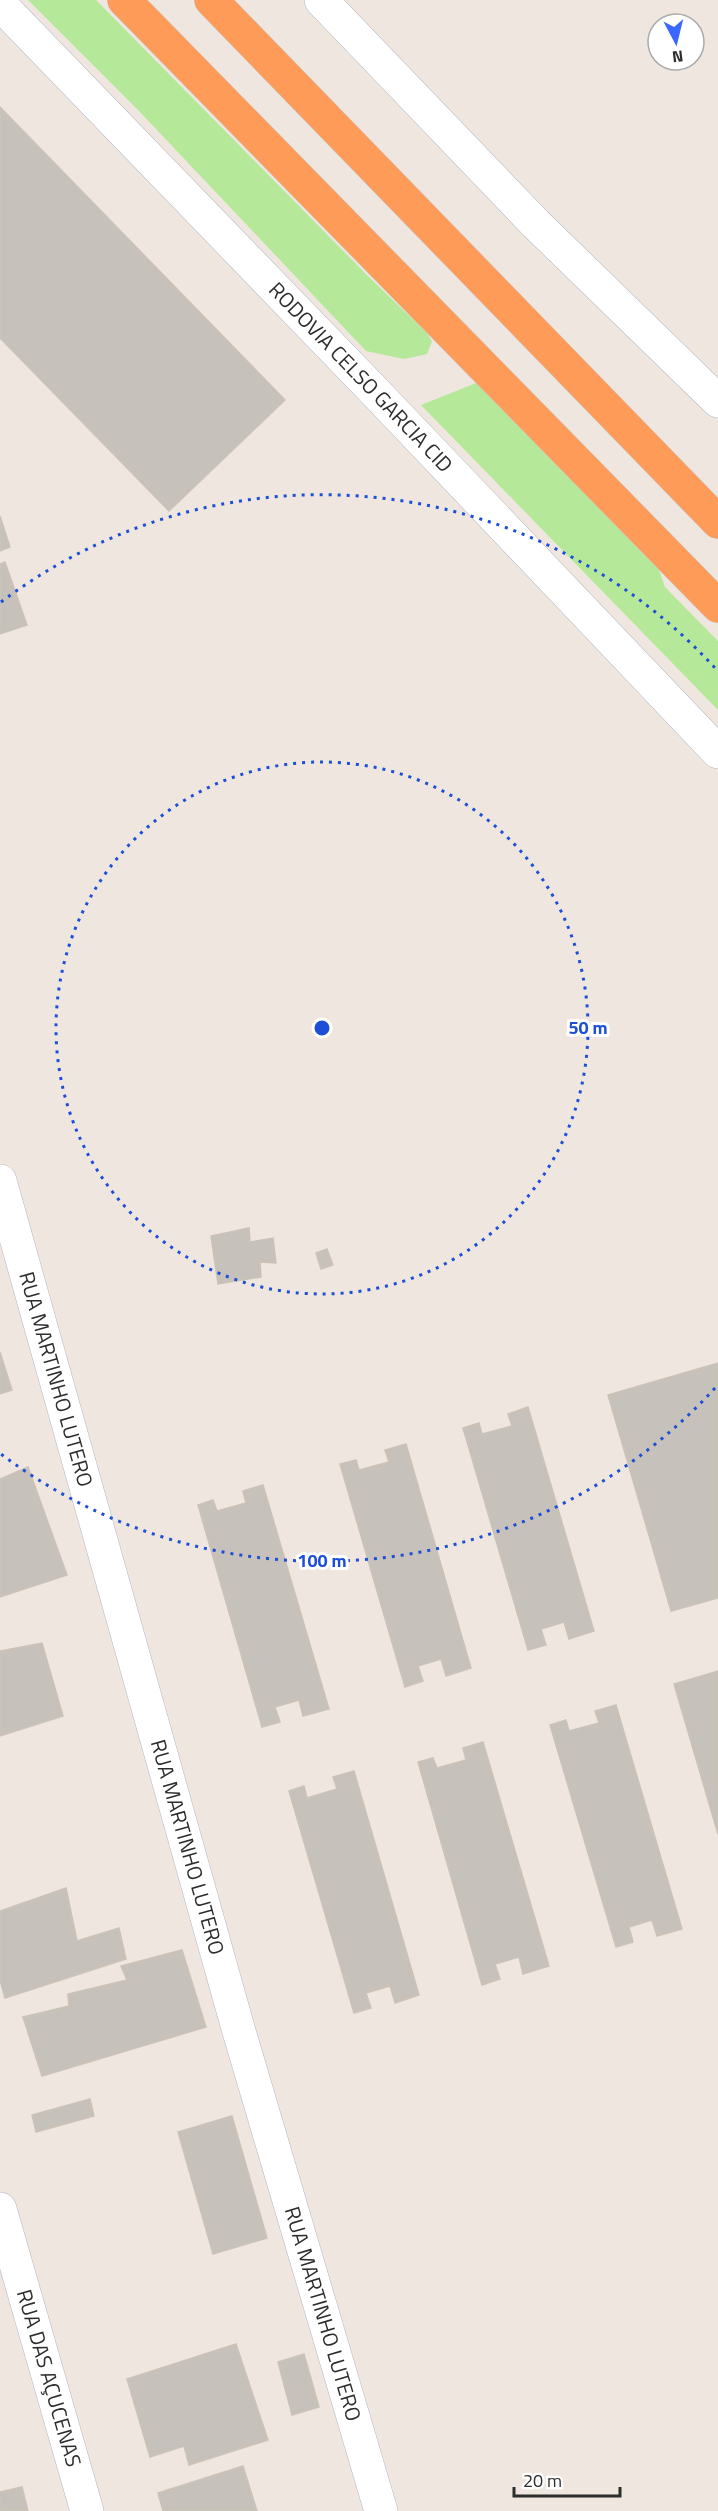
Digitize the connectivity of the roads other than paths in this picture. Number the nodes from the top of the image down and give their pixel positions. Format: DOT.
graph roads {
  1 [pos="124,0"];
  2 [pos="211,0"];
  3 [pos="321,0"];
  4 [pos="0,4"];
  5 [pos="718,401"];
  6 [pos="718,522"];
  7 [pos="718,606"];
  8 [pos="718,752"];
  9 [pos="0,1181"];
  10 [pos="0,2209"];
  11 [pos="11,2286"];
  12 [pos="87,2511"];
  13 [pos="381,2511"];
  1 -- 7 [label="highway"];
  2 -- 6 [label="highway"];
  3 -- 5 [label="street"];
  4 -- 8 [label="street, RODOVIA CELSO GARCIA CID"];
  9 -- 13 [label="street, RUA MARTINHO LUTERO"];
  10 -- 11 [label="street, RUA DAS AÇUCENAS"];
  11 -- 12 [label="street, RUA DAS AÇUCENAS"];
}
